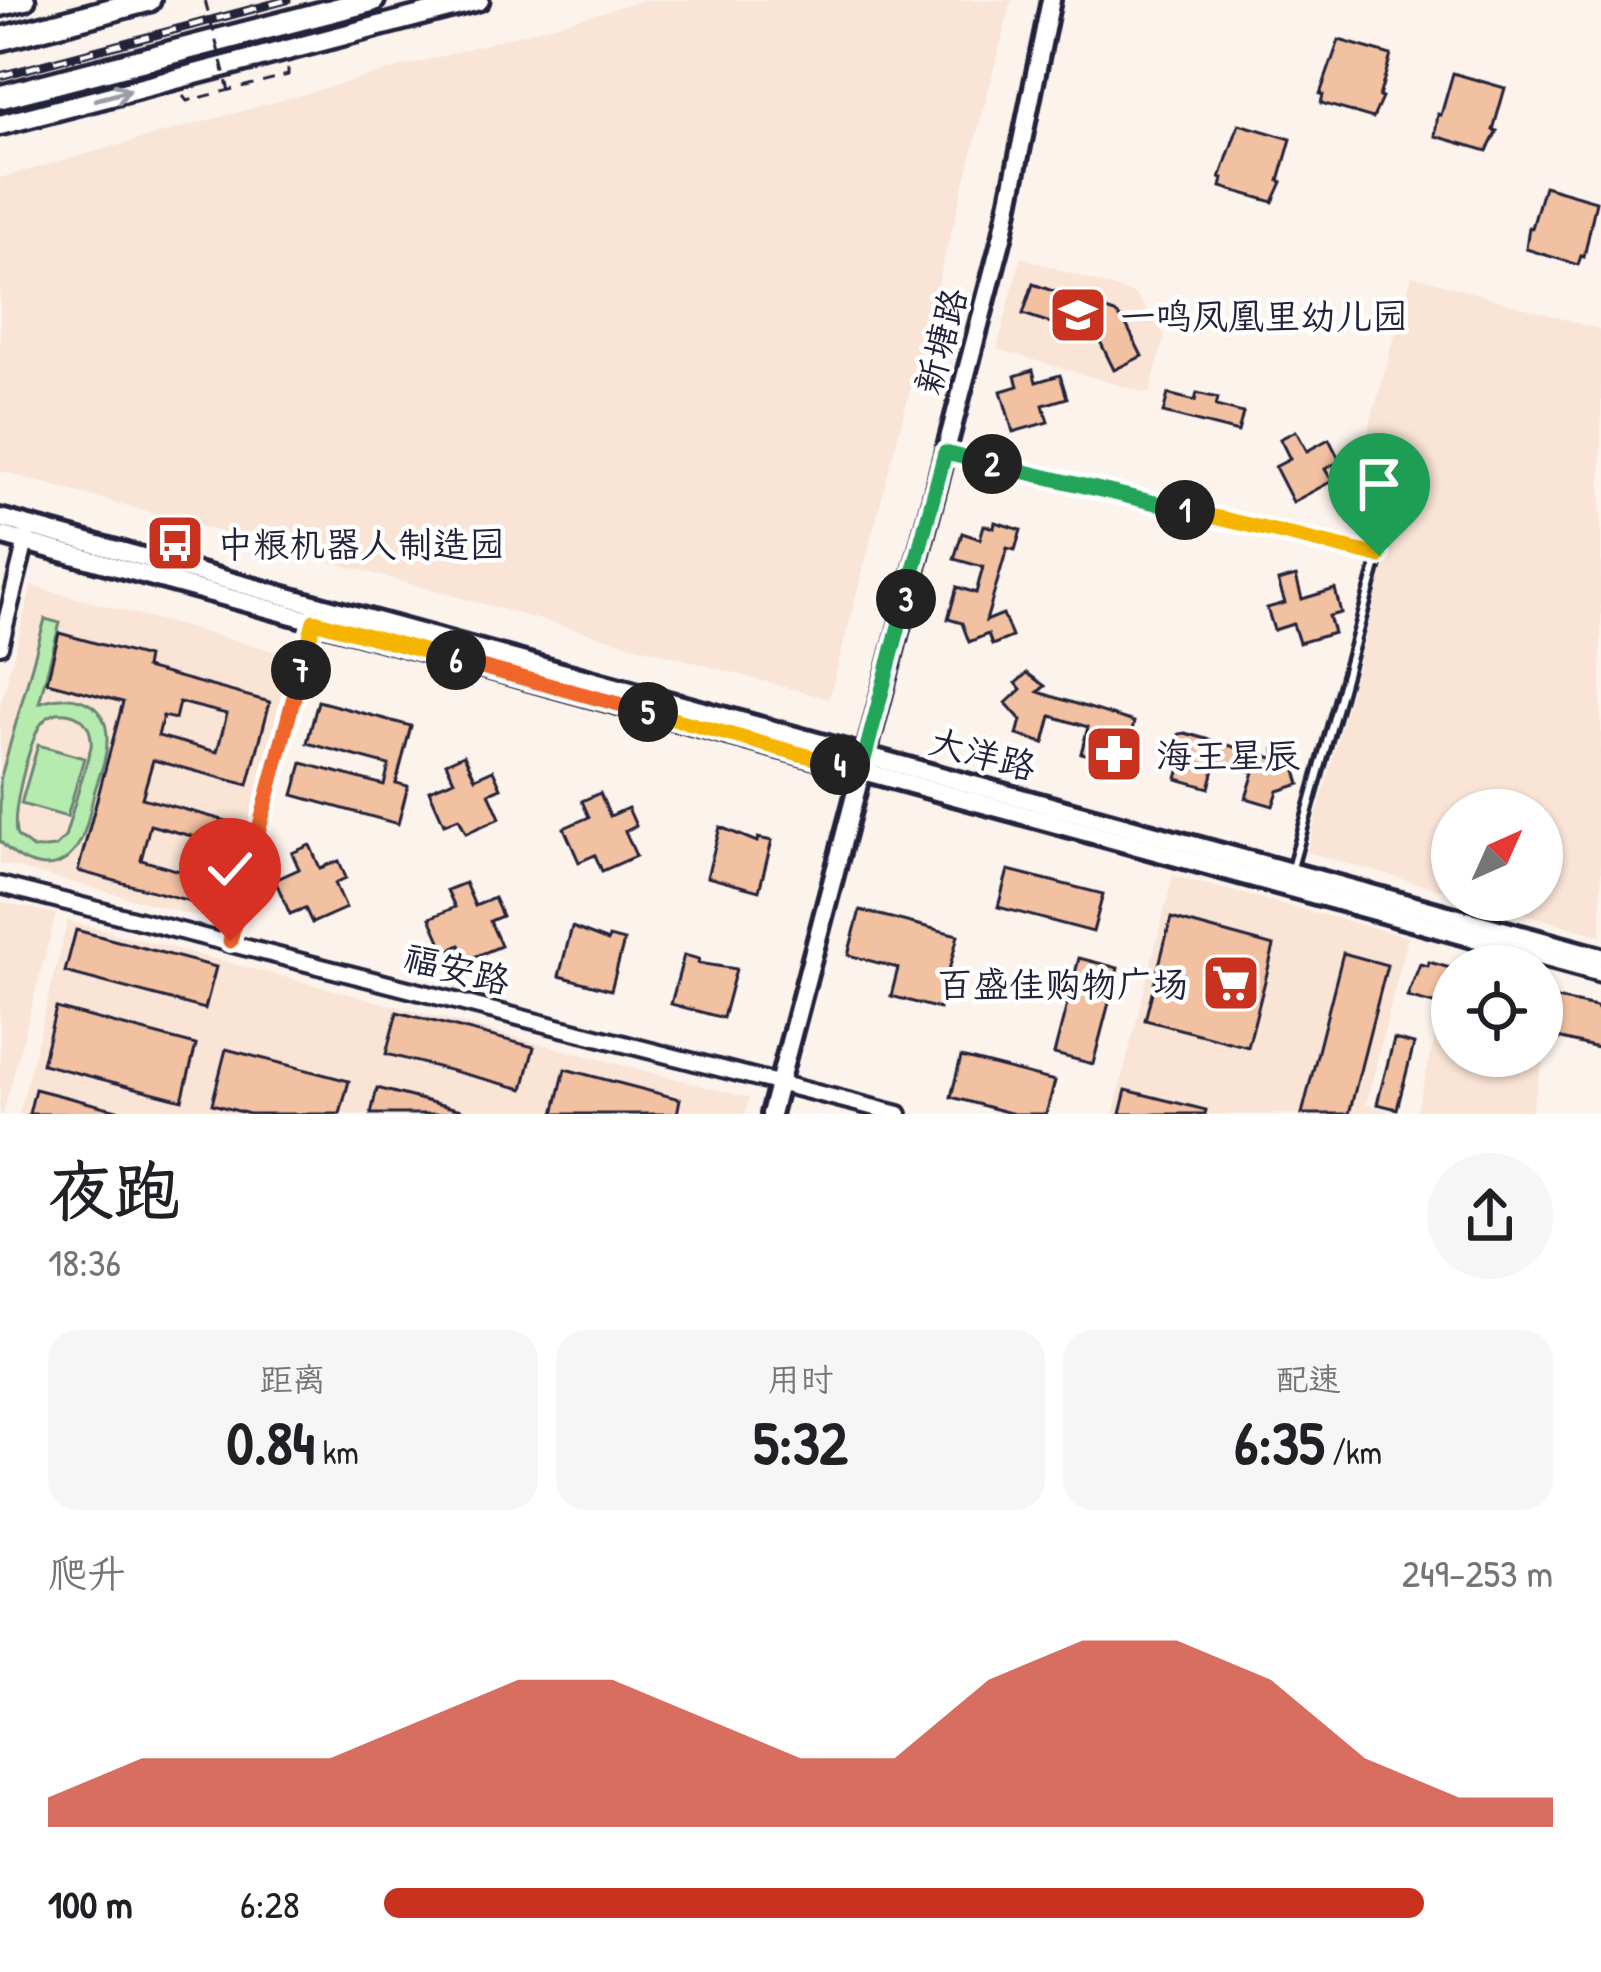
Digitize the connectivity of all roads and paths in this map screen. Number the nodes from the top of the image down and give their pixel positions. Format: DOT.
graph roads {
  1 [pos="25,0"];
  2 [pos="149,0"];
  3 [pos="206,0"];
  4 [pos="373,0"];
  5 [pos="479,0"];
  6 [pos="1051,0"];
  7 [pos="0,6"];
  8 [pos="0,39"];
  9 [pos="288,68"];
  10 [pos="229,91"];
  11 [pos="182,94"];
  12 [pos="0,97"];
  13 [pos="0,124"];
  14 [pos="945,453"];
  15 [pos="0,518"];
  16 [pos="28,534"];
  17 [pos="0,535"];
  18 [pos="314,621"];
  19 [pos="0,646"];
  20 [pos="863,763"];
  21 [pos="1291,872"];
  22 [pos="0,885"];
  23 [pos="230,941"];
  24 [pos="1601,957"];
  25 [pos="1601,973"];
  26 [pos="778,1081"];
  27 [pos="771,1114"];
  28 [pos="899,1114"];
  1 -- 7 [label="main road"];
  2 -- 8 [label="main road"];
  3 -- 10 [label="path, bridge"];
  4 -- 12 [label="main road"];
  13 -- 5 [label="main road, one-way"];
  6 -- 14 [label="street, 新塘路"];
  9 -- 10 [label="path"];
  10 -- 11 [label="path"];
  14 -- 20 [label="street, 新塘路"];
  14 -- 21 [label="lane"];
  15 -- 16 [label="street, 大洋路"];
  16 -- 17 [label="street, 大洋路"];
  16 -- 18 [label="street, 大洋路"];
  16 -- 19 [label="street"];
  16 -- 20 [label="street, 大洋路"];
  18 -- 20 [label="street, 大洋路"];
  18 -- 23 [label="lane"];
  20 -- 21 [label="street, 大洋路"];
  20 -- 25 [label="street, 大洋路"];
  20 -- 26 [label="street, 新塘路"];
  21 -- 24 [label="street, 大洋路"];
  22 -- 23 [label="street, 福安路"];
  23 -- 26 [label="street, 福安路"];
  26 -- 27 [label="street, 新塘路"];
  26 -- 28 [label="street, 福安路"];
}
